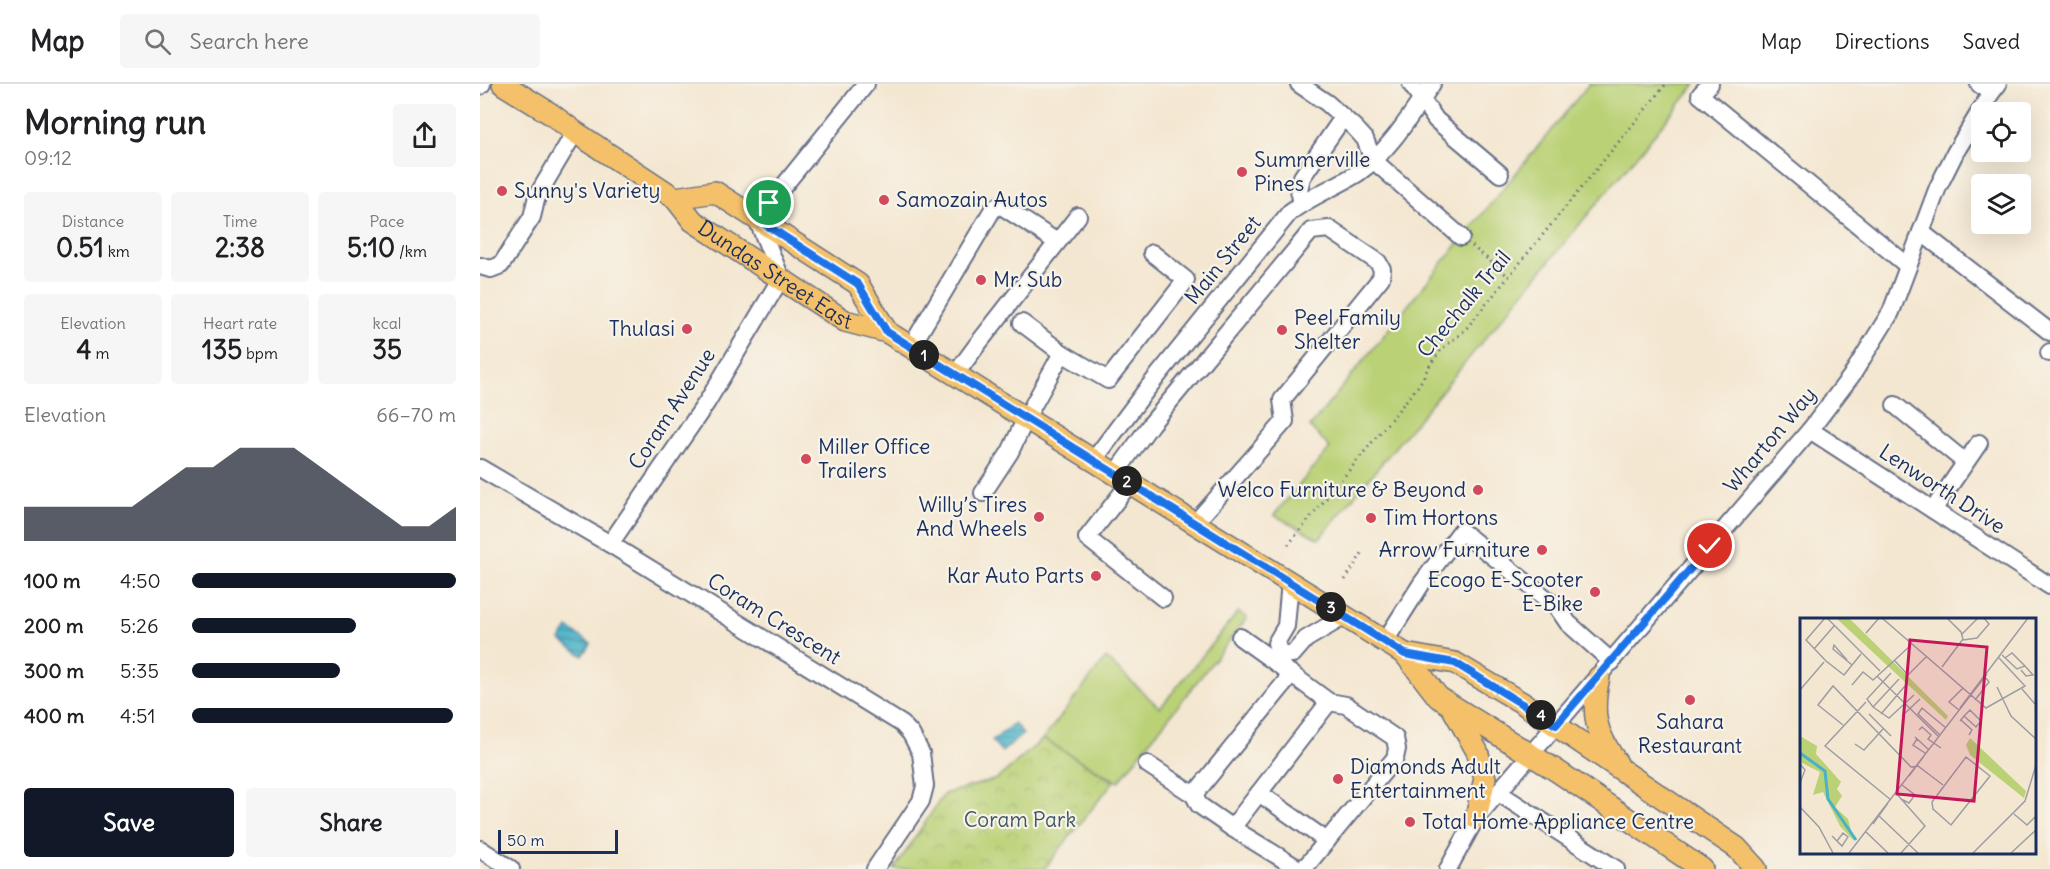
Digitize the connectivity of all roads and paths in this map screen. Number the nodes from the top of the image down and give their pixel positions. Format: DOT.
graph roads {
  1 [pos="503,84"];
  2 [pos="866,84"];
  3 [pos="1299,84"];
  4 [pos="1411,84"];
  5 [pos="1432,84"];
  6 [pos="1666,84"];
  7 [pos="1710,84"];
  8 [pos="1989,87"];
  9 [pos="1422,99"];
  10 [pos="1342,119"];
  11 [pos="576,132"];
  12 [pos="1373,160"];
  13 [pos="1500,174"];
  14 [pos="675,198"];
  15 [pos="1302,203"];
  16 [pos="1078,216"];
  17 [pos="757,219"];
  18 [pos="1921,232"];
  19 [pos="1461,237"];
  20 [pos="1057,243"];
  21 [pos="1152,253"];
  22 [pos="480,266"];
  23 [pos="1908,266"];
  24 [pos="1508,276"];
  25 [pos="775,287"];
  26 [pos="1022,323"];
  27 [pos="887,332"];
  28 [pos="2050,332"];
  29 [pos="911,347"];
  30 [pos="1062,353"];
  31 [pos="955,375"];
  32 [pos="1895,405"];
  33 [pos="1026,418"];
  34 [pos="1810,430"];
  35 [pos="1979,443"];
  36 [pos="1093,461"];
  37 [pos="1965,462"];
  38 [pos="480,468"];
  39 [pos="1122,478"];
  40 [pos="983,493"];
  41 [pos="1933,510"];
  42 [pos="1196,523"];
  43 [pos="610,544"];
  44 [pos="1288,545"];
  45 [pos="1364,550"];
  46 [pos="1346,580"];
  47 [pos="1290,582"];
  48 [pos="2050,586"];
  49 [pos="1163,598"];
  50 [pos="1345,616"];
  51 [pos="1240,637"];
  52 [pos="1385,641"];
  53 [pos="1405,654"];
  54 [pos="1278,658"];
  55 [pos="1605,669"];
  56 [pos="1292,674"];
  57 [pos="1329,702"];
  58 [pos="1450,704"];
  59 [pos="1556,725"];
  60 [pos="1530,756"];
  61 [pos="1147,764"];
  62 [pos="1620,769"];
  63 [pos="1434,790"];
  64 [pos="1259,793"];
  65 [pos="1499,793"];
  66 [pos="1194,795"];
  67 [pos="1456,799"];
  68 [pos="1476,818"];
  69 [pos="1232,828"];
  70 [pos="1327,841"];
  71 [pos="480,849"];
  72 [pos="511,869"];
  73 [pos="875,869"];
  74 [pos="1300,869"];
  75 [pos="1448,869"];
  76 [pos="1616,869"];
  77 [pos="1702,869"];
  78 [pos="1756,869"];
  1 -- 11 [label="main road, Dundas Street East"];
  2 -- 17 [label="street"];
  3 -- 10 [label="street"];
  4 -- 9 [label="street"];
  5 -- 9 [label="street, Main Street"];
  6 -- 24 [label="path, Chechalk Trail"];
  7 -- 23 [label="street"];
  8 -- 18 [label="street, Wharton Way"];
  9 -- 12 [label="street, Main Street"];
  9 -- 13 [label="street"];
  10 -- 12 [label="street"];
  10 -- 15 [label="street"];
  11 -- 14 [label="main road, Dundas Street East"];
  11 -- 22 [label="street"];
  12 -- 15 [label="street, Main Street"];
  12 -- 19 [label="street"];
  14 -- 17 [label="main road, Dundas Street East"];
  14 -- 25 [label="main road, Dundas Street East"];
  15 -- 36 [label="street, Main Street"];
  16 -- 20 [label="street"];
  17 -- 25 [label="street"];
  17 -- 27 [label="main road, Dundas Street East"];
  18 -- 23 [label="street, Wharton Way"];
  18 -- 28 [label="street"];
  19 -- 24 [label="path"];
  20 -- 29 [label="street"];
  20 -- 31 [label="street"];
  21 -- 30 [label="street"];
  23 -- 34 [label="street, Wharton Way"];
  24 -- 44 [label="path, Chechalk Trail"];
  25 -- 27 [label="main road, Dundas Street East"];
  25 -- 43 [label="street, Coram Avenue"];
  26 -- 30 [label="street"];
  27 -- 29 [label="main road, Dundas Street East"];
  29 -- 31 [label="main road, Dundas Street East"];
  30 -- 33 [label="street"];
  31 -- 33 [label="main road, Dundas Street East"];
  32 -- 37 [label="street"];
  33 -- 36 [label="main road, Dundas Street East"];
  33 -- 40 [label="street"];
  34 -- 41 [label="street, Lenworth Drive"];
  34 -- 55 [label="street, Wharton Way"];
  35 -- 37 [label="street"];
  36 -- 39 [label="main road, Dundas Street East"];
  37 -- 41 [label="street"];
  38 -- 43 [label="street, Coram Crescent"];
  39 -- 42 [label="main road, Dundas Street East"];
  39 -- 42 [label="street"];
  39 -- 49 [label="street"];
  41 -- 48 [label="street, Lenworth Drive"];
  42 -- 47 [label="main road, Dundas Street East"];
  43 -- 73 [label="street, Coram Crescent"];
  45 -- 46 [label="path"];
  47 -- 50 [label="main road, Dundas Street East"];
  47 -- 54 [label="street"];
  50 -- 52 [label="main road, Dundas Street East"];
  50 -- 54 [label="street"];
  51 -- 54 [label="street"];
  52 -- 53 [label="main road, Dundas Street East"];
  52 -- 55 [label="street"];
  53 -- 58 [label="main road, Dundas Street East"];
  53 -- 59 [label="main road, Dundas Street East"];
  54 -- 56 [label="street"];
  55 -- 59 [label="street, Wharton Way"];
  55 -- 62 [label="main road"];
  56 -- 57 [label="street"];
  56 -- 66 [label="street"];
  57 -- 64 [label="street"];
  57 -- 70 [label="street"];
  58 -- 60 [label="main road, Dundas Street East"];
  58 -- 68 [label="main road"];
  59 -- 60 [label="street, Wharton Way"];
  59 -- 62 [label="main road, Dundas Street East"];
  60 -- 65 [label="street, Wharton Way"];
  60 -- 77 [label="main road, Dundas Street East"];
  61 -- 66 [label="street"];
  62 -- 78 [label="main road, Dundas Street East"];
  63 -- 67 [label="path"];
  64 -- 69 [label="street"];
  64 -- 70 [label="street"];
  65 -- 68 [label="street, Wharton Way"];
  65 -- 76 [label="street"];
  66 -- 69 [label="street"];
  68 -- 75 [label="street, Wharton Way"];
  69 -- 74 [label="street"];
  70 -- 74 [label="street"];
  71 -- 72 [label="street"];
}
